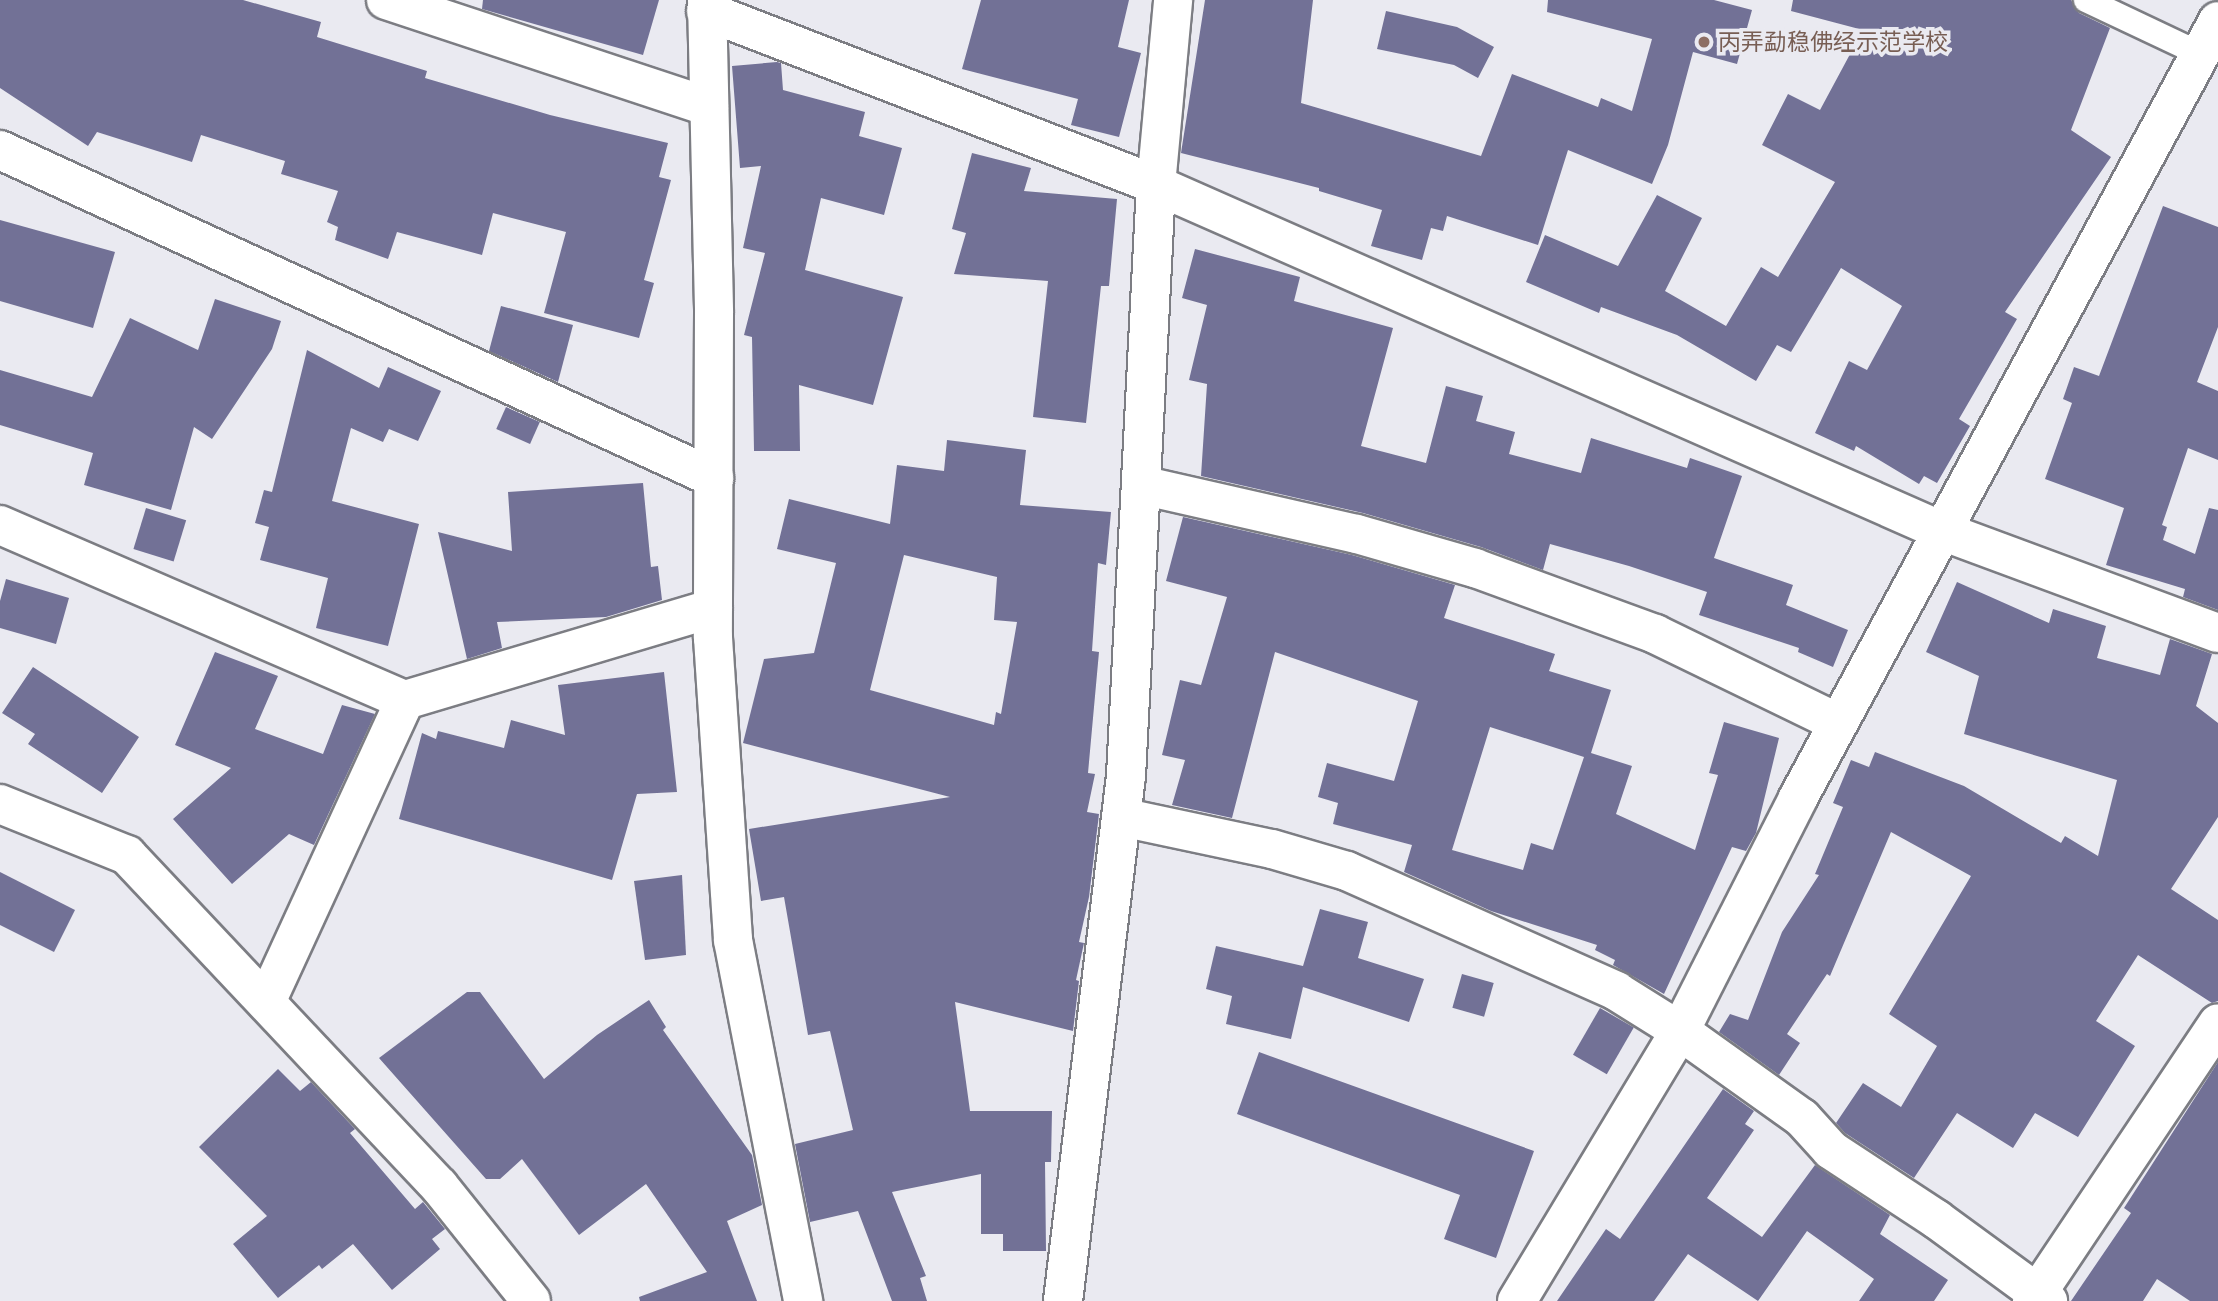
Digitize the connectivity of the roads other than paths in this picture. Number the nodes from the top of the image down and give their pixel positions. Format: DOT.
graph roads {
  1 [pos="386,0"];
  2 [pos="1173,0"];
  3 [pos="2086,0"];
  4 [pos="707,5"];
  5 [pos="2218,21"];
  6 [pos="2200,54"];
  7 [pos="709,107"];
  8 [pos="0,150"];
  9 [pos="1156,185"];
  10 [pos="714,478"];
  11 [pos="1141,485"];
  12 [pos="0,525"];
  13 [pos="1942,531"];
  14 [pos="713,608"];
  15 [pos="2218,633"];
  16 [pos="405,700"];
  17 [pos="1838,723"];
  18 [pos="0,804"];
  19 [pos="1121,817"];
  20 [pos="266,1002"];
  21 [pos="2218,1023"];
  22 [pos="1680,1031"];
  23 [pos="2039,1299"];
  24 [pos="531,1301"];
  25 [pos="803,1301"];
  26 [pos="1063,1301"];
  27 [pos="1517,1301"];
  1 -- 7 [label="street"];
  2 -- 9 [label="street"];
  3 -- 6 [label="lane"];
  4 -- 7 [label="street"];
  4 -- 9 [label="street"];
  5 -- 6 [label="street"];
  6 -- 13 [label="street"];
  7 -- 10 [label="street"];
  8 -- 10 [label="street"];
  9 -- 11 [label="street"];
  9 -- 13 [label="street"];
  10 -- 14 [label="street"];
  11 -- 17 [label="street"];
  11 -- 19 [label="street"];
  12 -- 16 [label="street"];
  13 -- 15 [label="street"];
  13 -- 17 [label="street"];
  14 -- 16 [label="street"];
  14 -- 25 [label="street"];
  16 -- 20 [label="street"];
  17 -- 22 [label="street"];
  18 -- 20 [label="street"];
  19 -- 22 [label="street"];
  19 -- 26 [label="street"];
  20 -- 24 [label="street"];
  21 -- 23 [label="street"];
  22 -- 23 [label="street"];
  22 -- 27 [label="street"];
}
